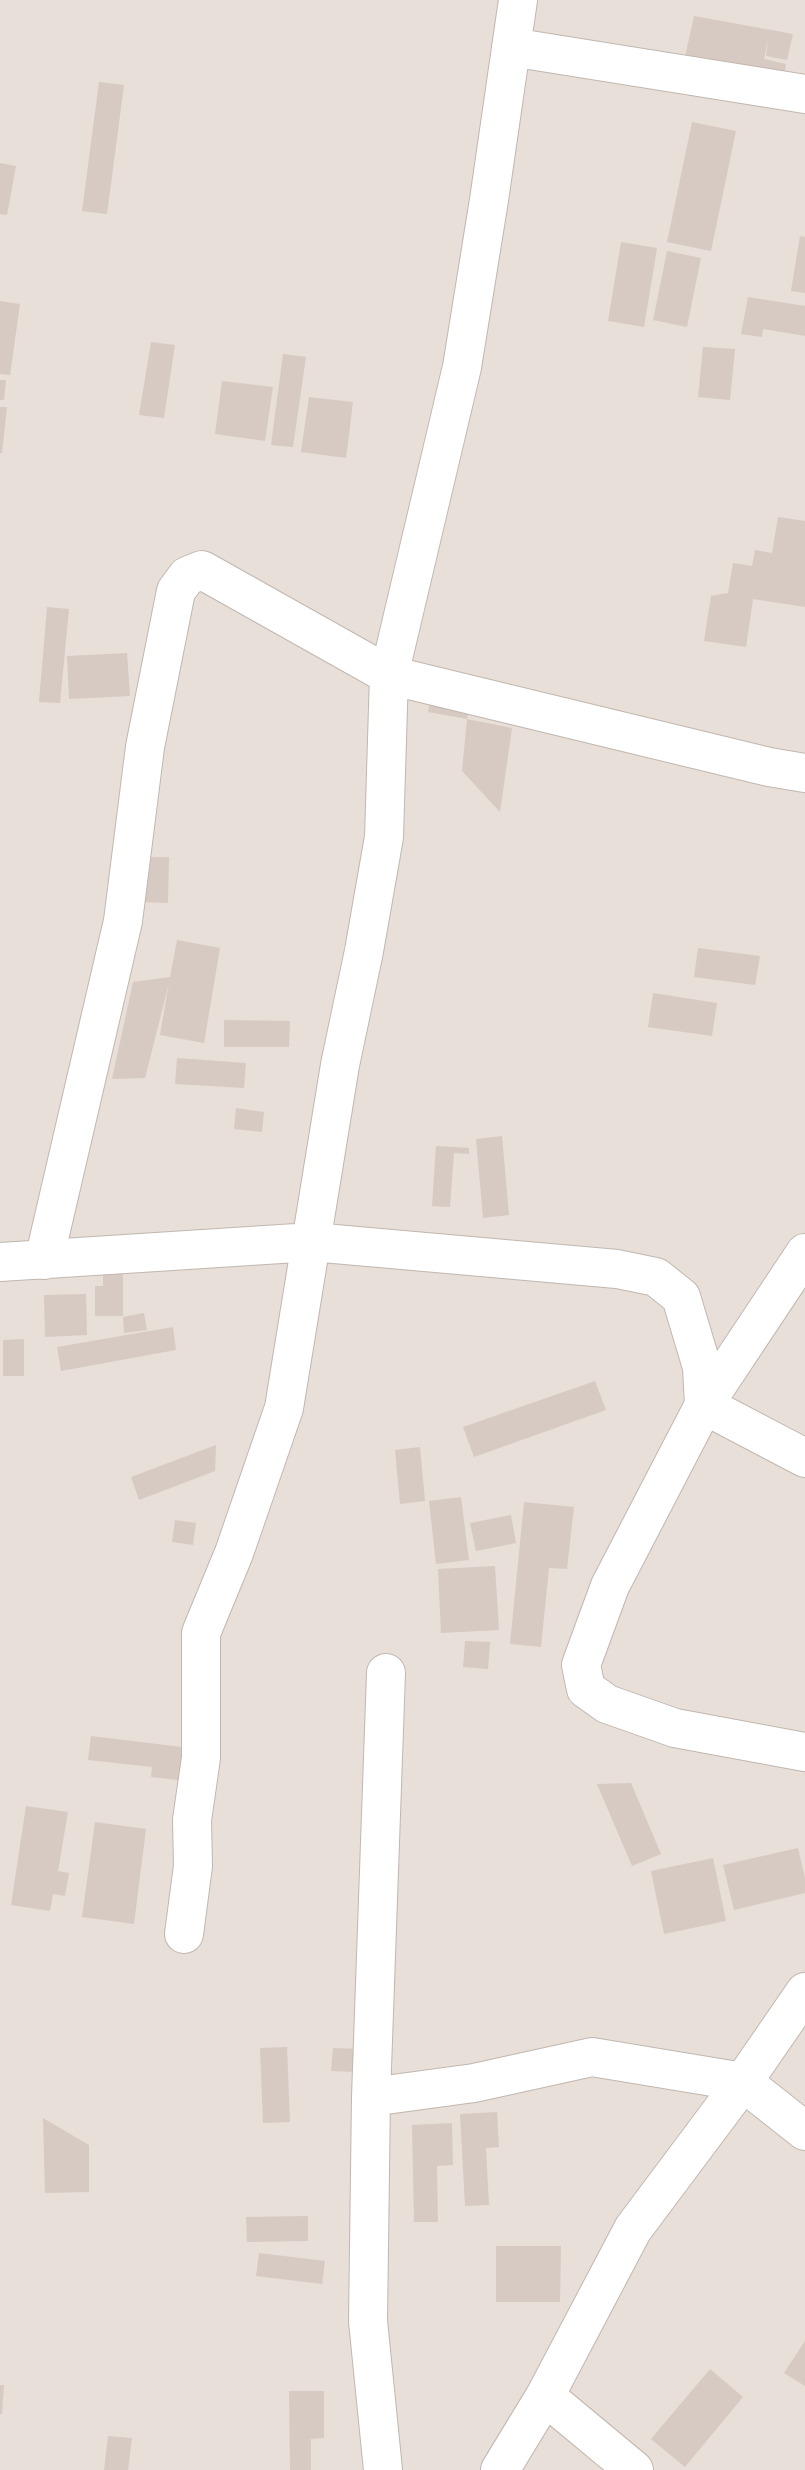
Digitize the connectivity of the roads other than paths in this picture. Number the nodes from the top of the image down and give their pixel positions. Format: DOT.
graph roads {
  1 [pos="518,0"];
  2 [pos="511,47"];
  3 [pos="805,94"];
  4 [pos="389,675"];
  5 [pos="805,773"];
  6 [pos="312,1242"];
  7 [pos="805,1253"];
  8 [pos="44,1260"];
  9 [pos="0,1262"];
  10 [pos="704,1405"];
  11 [pos="805,1458"];
  12 [pos="386,1674"];
  13 [pos="805,1752"];
  14 [pos="184,1934"];
  15 [pos="805,1992"];
  16 [pos="743,2082"];
  17 [pos="371,2097"];
  18 [pos="805,2131"];
  19 [pos="545,2396"];
  20 [pos="383,2470"];
  21 [pos="500,2470"];
  22 [pos="634,2470"];
  1 -- 2 [label="street"];
  2 -- 3 [label="street"];
  2 -- 4 [label="street"];
  4 -- 5 [label="street"];
  4 -- 6 [label="street"];
  4 -- 8 [label="street"];
  6 -- 8 [label="street"];
  6 -- 10 [label="street"];
  6 -- 14 [label="street"];
  7 -- 10 [label="street"];
  8 -- 9 [label="street"];
  10 -- 11 [label="street"];
  10 -- 13 [label="street"];
  12 -- 17 [label="street"];
  15 -- 16 [label="street"];
  16 -- 17 [label="street"];
  16 -- 18 [label="street"];
  16 -- 19 [label="street"];
  17 -- 20 [label="street"];
  19 -- 21 [label="street"];
  19 -- 22 [label="street"];
}
